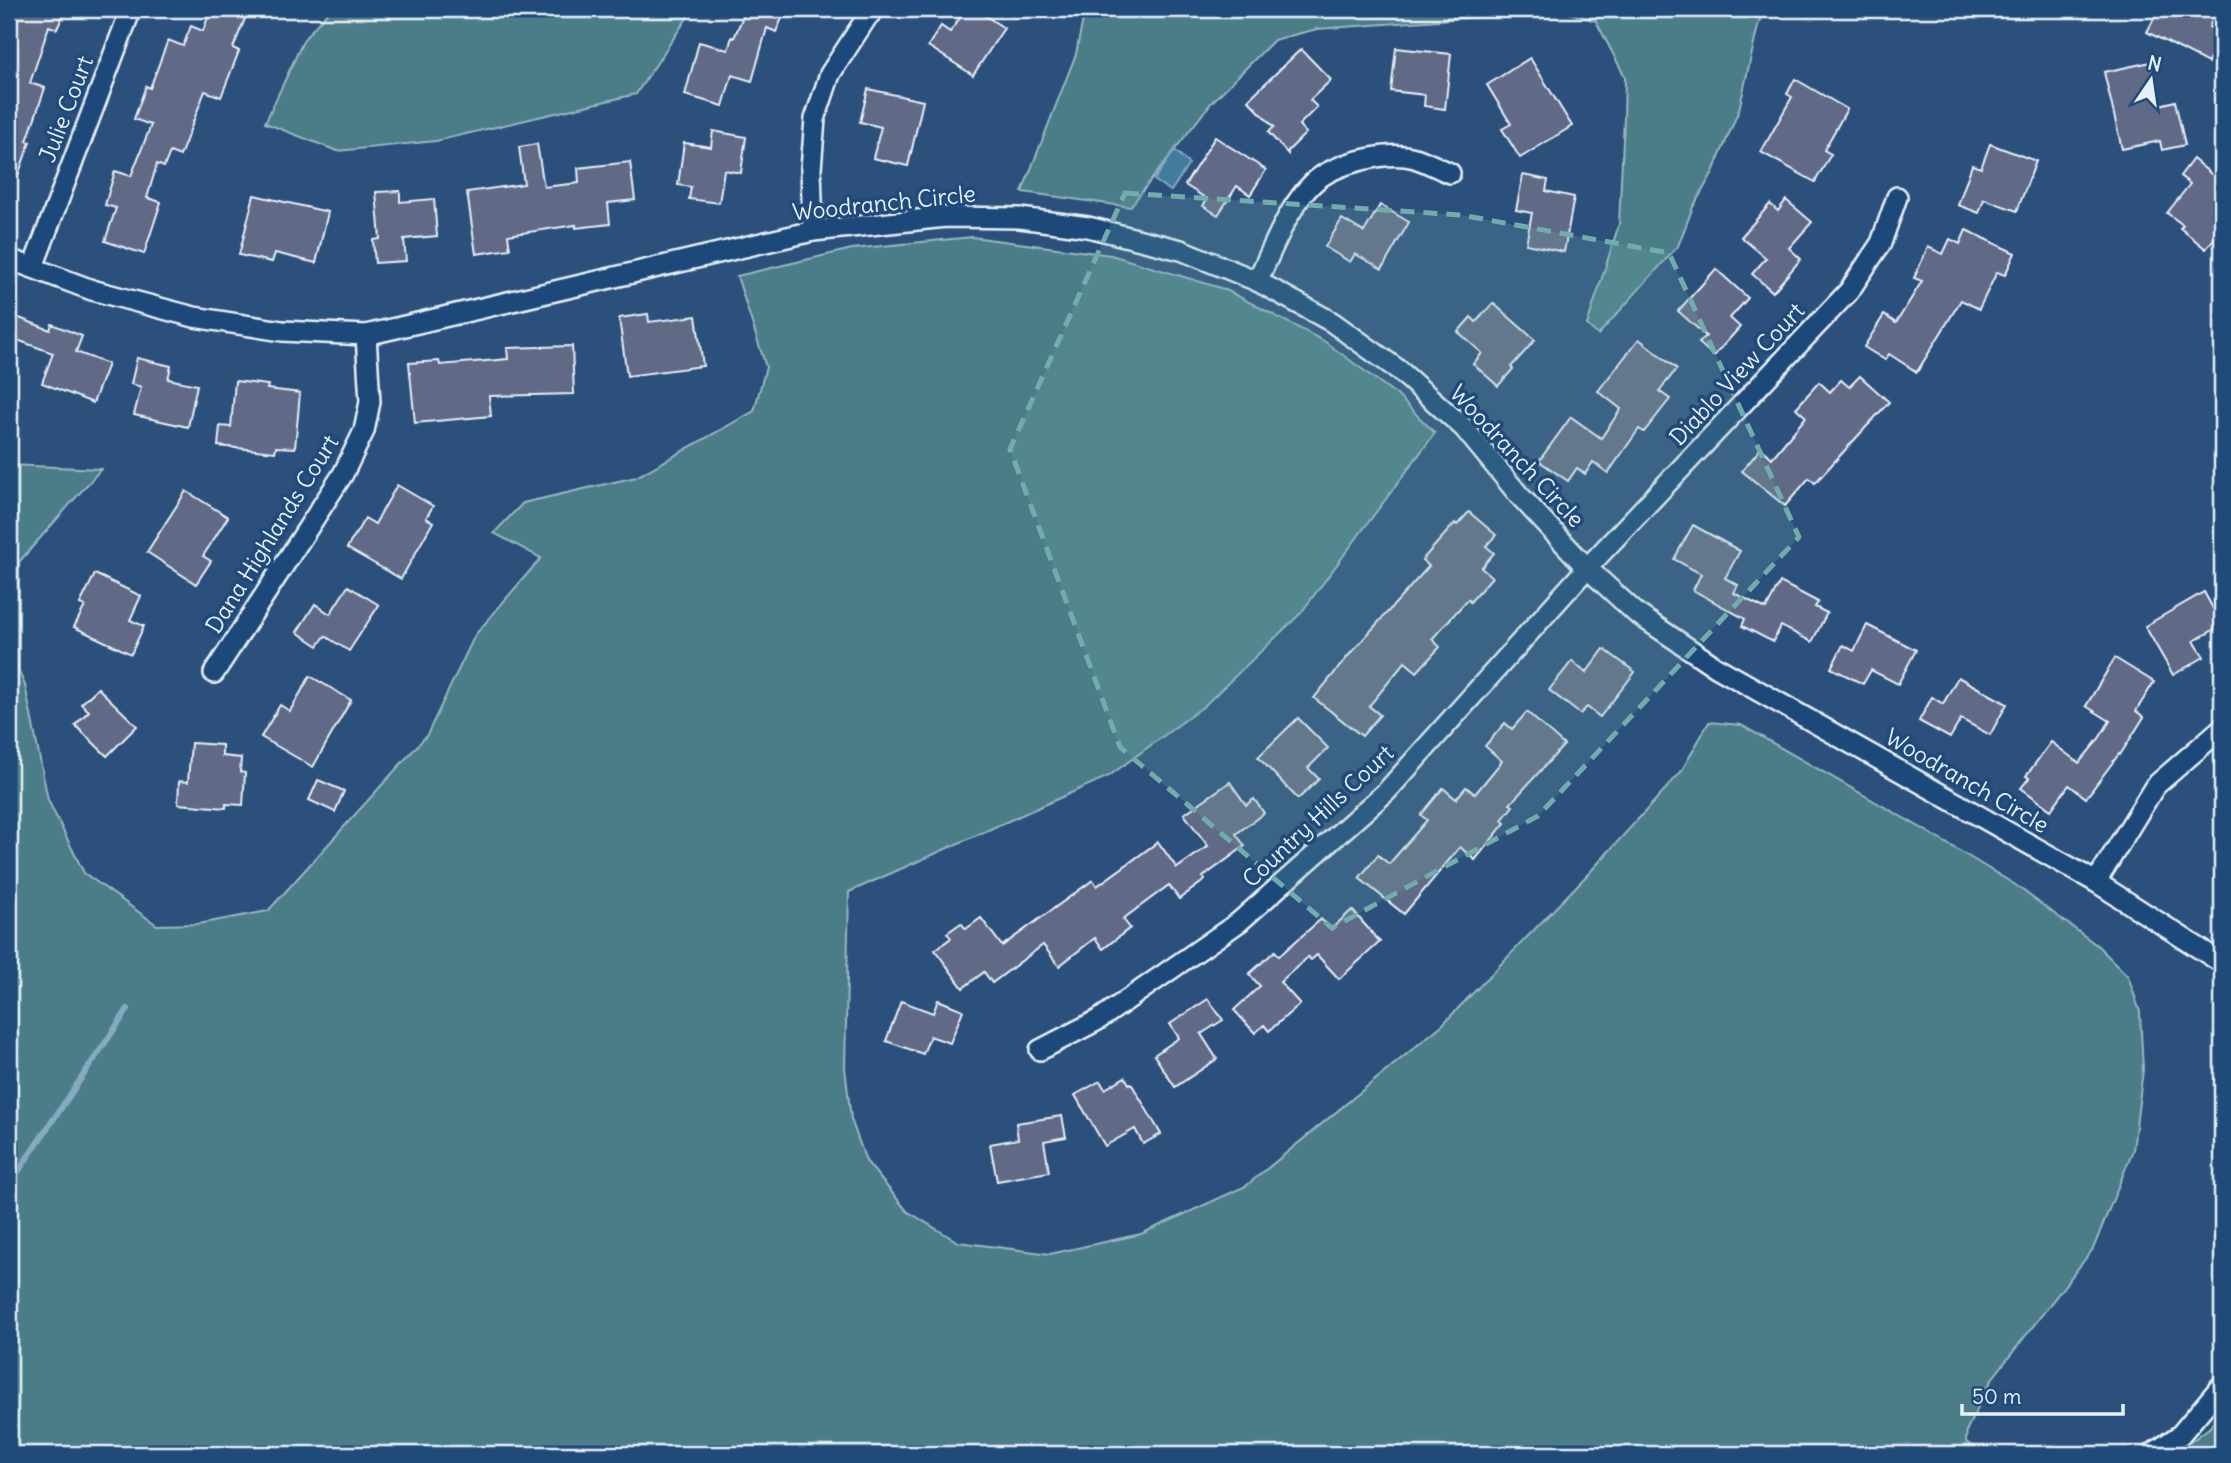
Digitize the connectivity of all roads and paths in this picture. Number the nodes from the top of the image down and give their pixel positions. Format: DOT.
graph roads {
  1 [pos="131,9"];
  2 [pos="875,9"];
  3 [pos="1450,173"];
  4 [pos="1897,197"];
  5 [pos="813,231"];
  6 [pos="9,259"];
  7 [pos="33,267"];
  8 [pos="1257,281"];
  9 [pos="366,335"];
  10 [pos="1587,568"];
  11 [pos="214,673"];
  12 [pos="2222,728"];
  13 [pos="2095,882"];
  14 [pos="2222,963"];
  15 [pos="1040,1050"];
  16 [pos="2222,1385"];
  17 [pos="2152,1454"];
  1 -- 7 [label="street, Julie Court"];
  2 -- 5 [label="street"];
  3 -- 8 [label="street"];
  4 -- 10 [label="street, Diablo View Court"];
  5 -- 8 [label="street, Woodranch Circle"];
  5 -- 9 [label="street, Woodranch Circle"];
  6 -- 7 [label="street, Woodranch Circle"];
  7 -- 9 [label="street, Woodranch Circle"];
  8 -- 10 [label="street, Woodranch Circle"];
  9 -- 11 [label="street, Dana Highlands Court"];
  10 -- 13 [label="street, Woodranch Circle"];
  10 -- 15 [label="street, Country Hills Court"];
  12 -- 13 [label="street"];
  13 -- 14 [label="street, Woodranch Circle"];
  16 -- 17 [label="street"];
}
